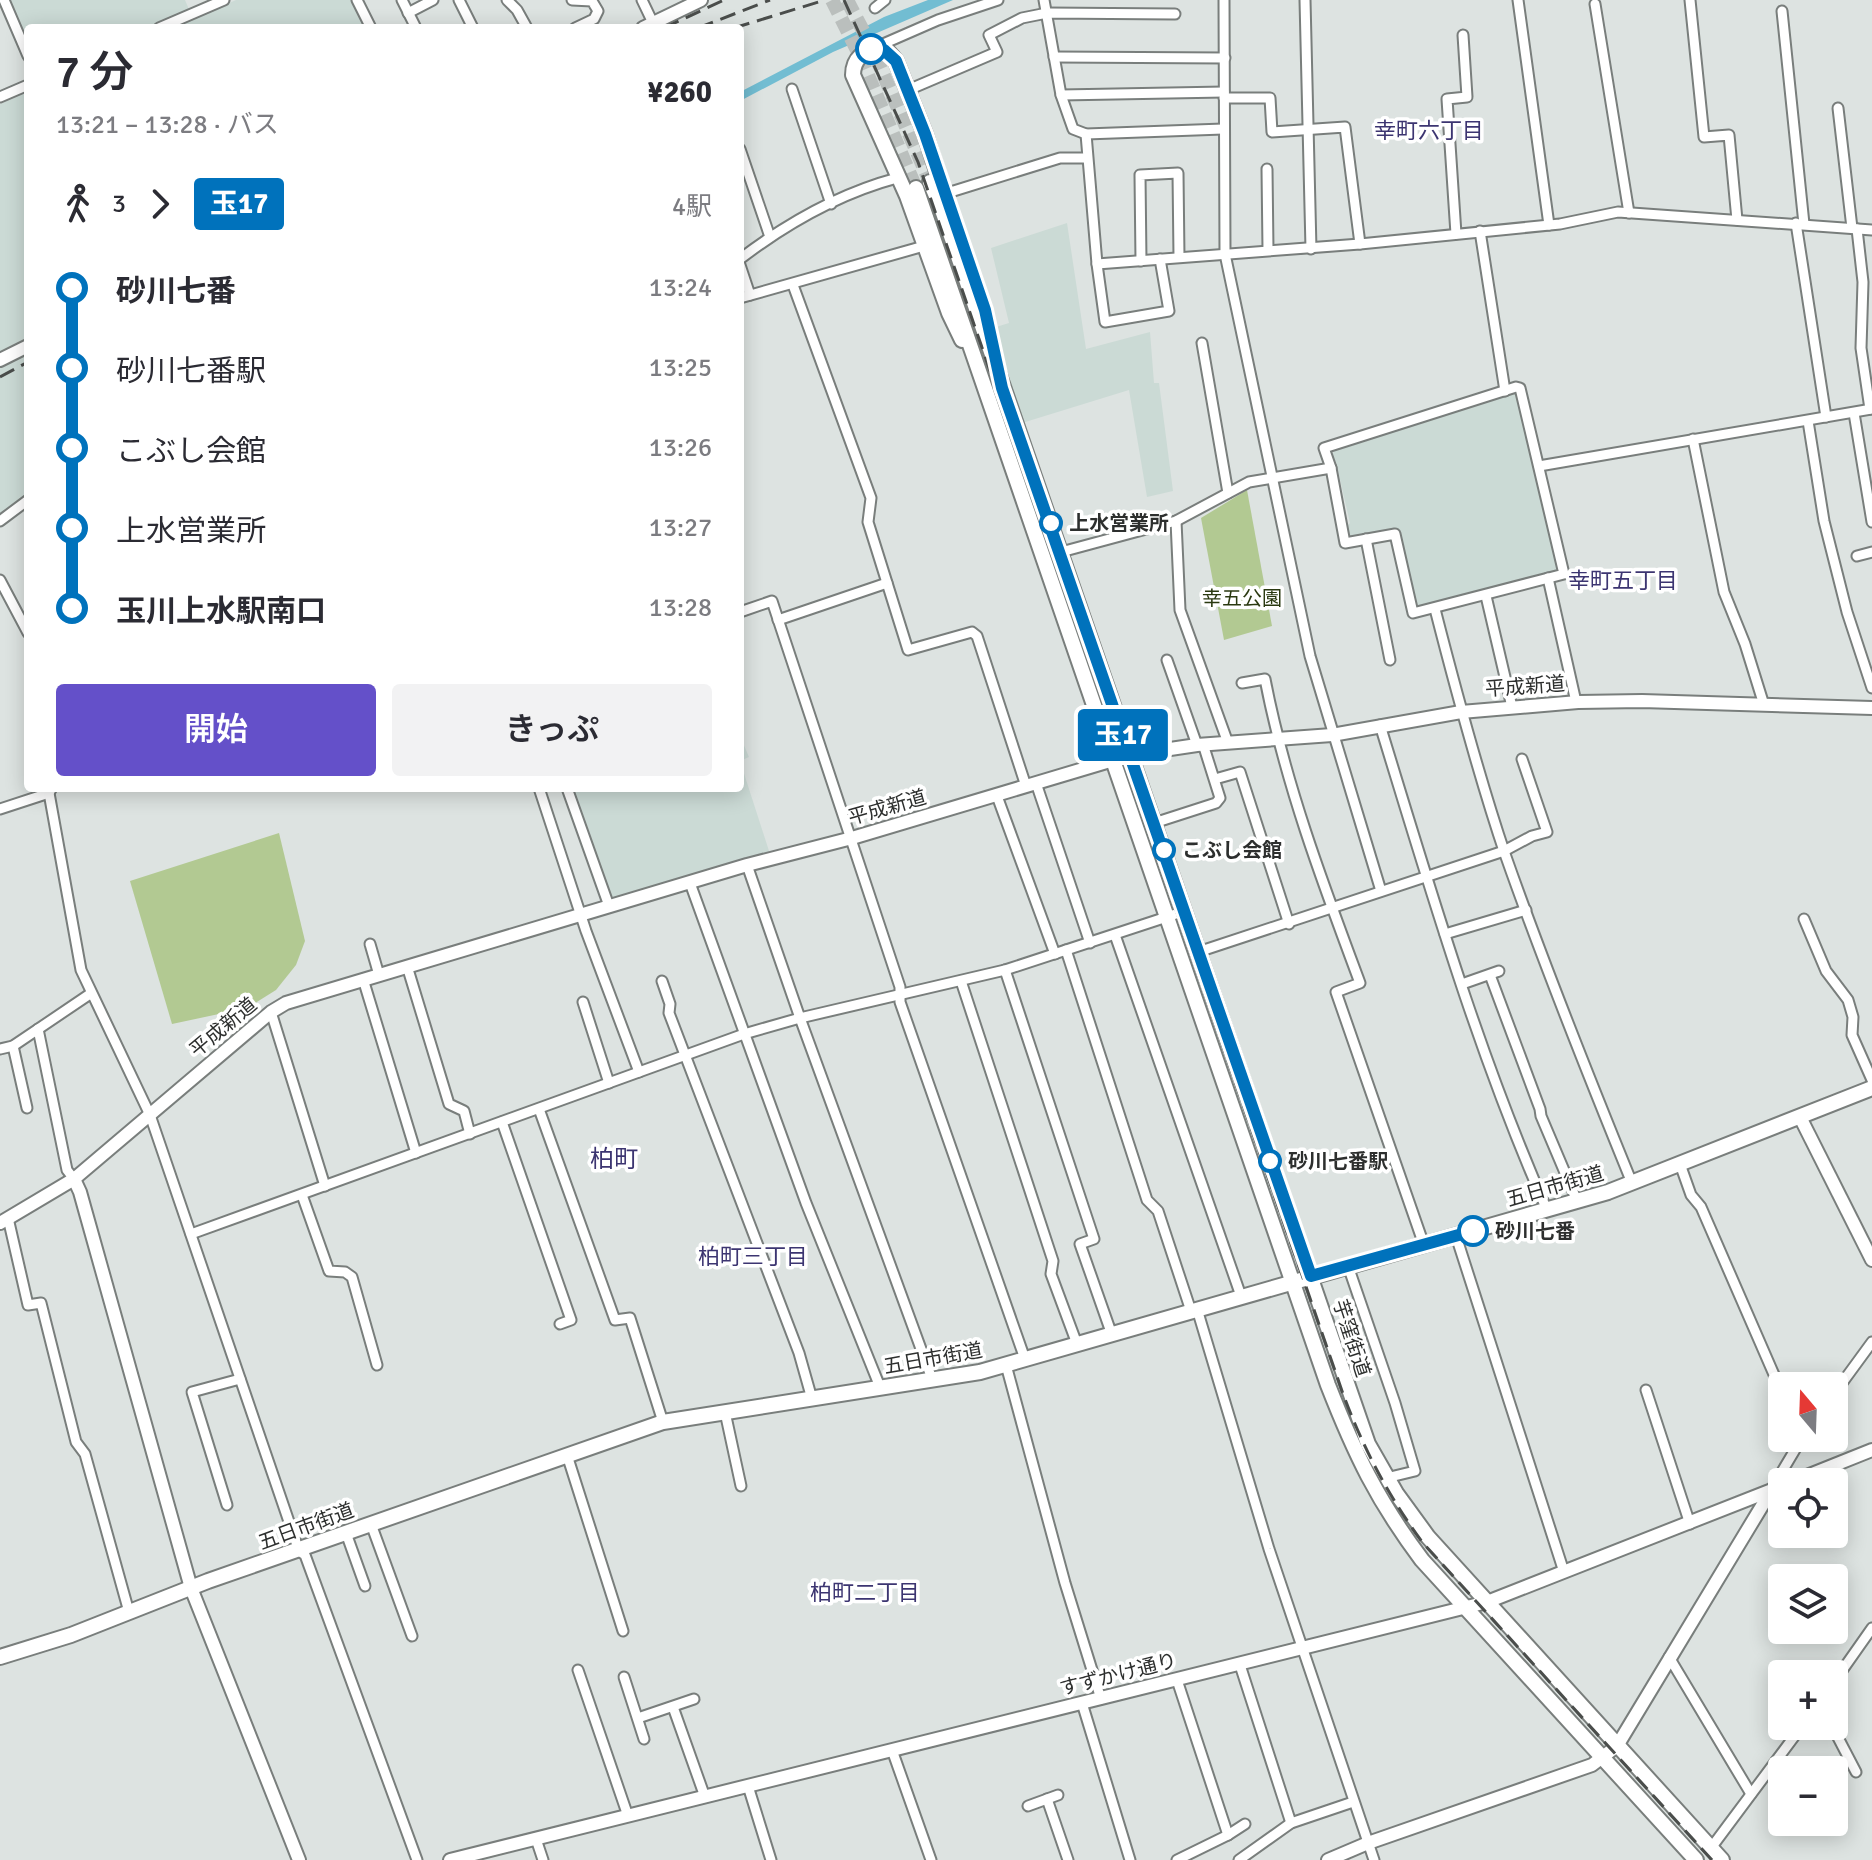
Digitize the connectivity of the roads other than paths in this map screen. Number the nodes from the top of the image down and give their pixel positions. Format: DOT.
graph roads {
  1 [pos="4,0"];
  2 [pos="224,0"];
  3 [pos="357,0"];
  4 [pos="402,0"];
  5 [pos="433,0"];
  6 [pos="459,0"];
  7 [pos="507,0"];
  8 [pos="572,0"];
  9 [pos="642,0"];
  10 [pos="701,0"];
  11 [pos="885,0"];
  12 [pos="998,0"];
  13 [pos="1044,0"];
  14 [pos="1224,0"];
  15 [pos="1305,0"];
  16 [pos="1518,0"];
  17 [pos="1690,0"];
  18 [pos="1595,4"];
  19 [pos="875,8"];
  20 [pos="1782,11"];
  21 [pos="408,13"];
  22 [pos="1047,13"];
  23 [pos="1175,14"];
  24 [pos="168,24"];
  25 [pos="369,24"];
  26 [pos="414,24"];
  27 [pos="471,24"];
  28 [pos="525,24"];
  29 [pos="583,24"];
  30 [pos="648,24"];
  31 [pos="650,24"];
  32 [pos="1463,35"];
  33 [pos="883,44"];
  34 [pos="24,47"];
  35 [pos="1054,57"];
  36 [pos="1225,58"];
  37 [pos="24,87"];
  38 [pos="792,89"];
  39 [pos="908,90"];
  40 [pos="1061,95"];
  41 [pos="1224,95"];
  42 [pos="0,97"];
  43 [pos="1838,108"];
  44 [pos="1223,129"];
  45 [pos="1307,129"];
  46 [pos="1086,134"];
  47 [pos="1087,158"];
  48 [pos="744,161"];
  49 [pos="1267,169"];
  50 [pos="897,178"];
  51 [pos="944,194"];
  52 [pos="831,204"];
  53 [pos="1629,213"];
  54 [pos="1737,220"];
  55 [pos="1800,224"];
  56 [pos="1549,225"];
  57 [pos="1854,228"];
  58 [pos="1872,230"];
  59 [pos="1480,231"];
  60 [pos="1456,234"];
  61 [pos="770,237"];
  62 [pos="1360,244"];
  63 [pos="924,246"];
  64 [pos="1311,249"];
  65 [pos="1268,250"];
  66 [pos="1225,254"];
  67 [pos="1179,257"];
  68 [pos="744,259"];
  69 [pos="1160,259"];
  70 [pos="1141,261"];
  71 [pos="1097,264"];
  72 [pos="793,285"];
  73 [pos="745,296"];
  74 [pos="1202,343"];
  75 [pos="24,348"];
  76 [pos="0,360"];
  77 [pos="1002,388"];
  78 [pos="1505,391"];
  79 [pos="988,395"];
  80 [pos="1871,409"];
  81 [pos="1854,413"];
  82 [pos="1826,417"];
  83 [pos="1808,421"];
  84 [pos="1693,439"];
  85 [pos="1539,466"];
  86 [pos="1331,468"];
  87 [pos="1273,478"];
  88 [pos="1228,493"];
  89 [pos="24,503"];
  90 [pos="0,521"];
  91 [pos="1176,521"];
  92 [pos="1872,522"];
  93 [pos="1366,539"];
  94 [pos="1061,552"];
  95 [pos="1872,552"];
  96 [pos="1857,556"];
  97 [pos="1548,578"];
  98 [pos="0,580"];
  99 [pos="887,583"];
  100 [pos="1486,596"];
  101 [pos="1435,609"];
  102 [pos="744,611"];
  103 [pos="778,620"];
  104 [pos="24,625"];
  105 [pos="1167,660"];
  106 [pos="1390,660"];
  107 [pos="1242,683"];
  108 [pos="1872,688"];
  109 [pos="1576,702"];
  110 [pos="1764,705"];
  111 [pos="1512,707"];
  112 [pos="1872,708"];
  113 [pos="1461,712"];
  114 [pos="1380,725"];
  115 [pos="1332,735"];
  116 [pos="1277,739"];
  117 [pos="1228,743"];
  118 [pos="1200,745"];
  119 [pos="1130,755"];
  120 [pos="1522,759"];
  121 [pos="1112,760"];
  122 [pos="1215,779"];
  123 [pos="1031,785"];
  124 [pos="47,792"];
  125 [pos="50,792"];
  126 [pos="540,792"];
  127 [pos="568,792"];
  128 [pos="997,796"];
  129 [pos="0,809"];
  130 [pos="1154,823"];
  131 [pos="852,838"];
  132 [pos="1504,851"];
  133 [pos="747,865"];
  134 [pos="1427,877"];
  135 [pos="690,883"];
  136 [pos="1381,891"];
  137 [pos="609,906"];
  138 [pos="1332,909"];
  139 [pos="1526,910"];
  140 [pos="1185,911"];
  141 [pos="581,914"];
  142 [pos="1167,917"];
  143 [pos="1804,919"];
  144 [pos="1289,924"];
  145 [pos="1445,934"];
  146 [pos="1115,935"];
  147 [pos="1090,943"];
  148 [pos="370,944"];
  149 [pos="1066,950"];
  150 [pos="1198,952"];
  151 [pos="1055,954"];
  152 [pos="407,966"];
  153 [pos="1005,970"];
  154 [pos="379,975"];
  155 [pos="363,979"];
  156 [pos="662,981"];
  157 [pos="961,981"];
  158 [pos="1462,984"];
  159 [pos="90,994"];
  160 [pos="900,995"];
  161 [pos="583,1002"];
  162 [pos="271,1012"];
  163 [pos="800,1018"];
  164 [pos="38,1029"];
  165 [pos="744,1034"];
  166 [pos="13,1046"];
  167 [pos="0,1049"];
  168 [pos="685,1055"];
  169 [pos="639,1072"];
  170 [pos="1872,1080"];
  171 [pos="609,1083"];
  172 [pos="1872,1088"];
  173 [pos="27,1108"];
  174 [pos="539,1109"];
  175 [pos="150,1115"];
  176 [pos="1800,1117"];
  177 [pos="502,1122"];
  178 [pos="470,1134"];
  179 [pos="416,1153"];
  180 [pos="1680,1164"];
  181 [pos="74,1179"];
  182 [pos="1632,1183"];
  183 [pos="325,1186"];
  184 [pos="302,1195"];
  185 [pos="1577,1201"];
  186 [pos="1547,1210"];
  187 [pos="4,1220"];
  188 [pos="191,1234"];
  189 [pos="1456,1236"];
  190 [pos="1424,1245"];
  191 [pos="1872,1260"];
  192 [pos="1348,1266"];
  193 [pos="1311,1276"];
  194 [pos="1293,1282"];
  195 [pos="1241,1296"];
  196 [pos="1194,1310"];
  197 [pos="560,1324"];
  198 [pos="1112,1335"];
  199 [pos="1872,1342"];
  200 [pos="1077,1344"];
  201 [pos="1025,1359"];
  202 [pos="377,1365"];
  203 [pos="1006,1365"];
  204 [pos="1773,1372"];
  205 [pos="1848,1375"];
  206 [pos="240,1379"];
  207 [pos="932,1379"];
  208 [pos="880,1387"];
  209 [pos="1646,1390"];
  210 [pos="812,1399"];
  211 [pos="725,1412"];
  212 [pos="663,1422"];
  213 [pos="1872,1450"];
  214 [pos="567,1455"];
  215 [pos="1827,1468"];
  216 [pos="1386,1478"];
  217 [pos="741,1486"];
  218 [pos="1768,1491"];
  219 [pos="1768,1501"];
  220 [pos="227,1505"];
  221 [pos="371,1524"];
  222 [pos="1690,1524"];
  223 [pos="346,1533"];
  224 [pos="299,1551"];
  225 [pos="1564,1572"];
  226 [pos="365,1586"];
  227 [pos="191,1588"];
  228 [pos="1487,1602"];
  229 [pos="1466,1608"];
  230 [pos="129,1612"];
  231 [pos="1872,1628"];
  232 [pos="623,1631"];
  233 [pos="412,1636"];
  234 [pos="1301,1649"];
  235 [pos="0,1657"];
  236 [pos="1669,1657"];
  237 [pos="1848,1662"];
  238 [pos="1240,1665"];
  239 [pos="578,1670"];
  240 [pos="624,1677"];
  241 [pos="1177,1680"];
  242 [pos="694,1699"];
  243 [pos="1101,1699"];
  244 [pos="1082,1703"];
  245 [pos="673,1707"];
  246 [pos="638,1718"];
  247 [pos="644,1739"];
  248 [pos="1792,1740"];
  249 [pos="1839,1740"];
  250 [pos="1617,1746"];
  251 [pos="892,1750"];
  252 [pos="1602,1758"];
  253 [pos="1856,1772"];
  254 [pos="748,1786"];
  255 [pos="1751,1794"];
  256 [pos="1058,1795"];
  257 [pos="705,1797"];
  258 [pos="1047,1799"];
  259 [pos="1353,1802"];
  260 [pos="1028,1806"];
  261 [pos="628,1816"];
  262 [pos="1291,1823"];
  263 [pos="1245,1824"];
  264 [pos="1228,1835"];
  265 [pos="536,1839"];
  266 [pos="1368,1843"];
  267 [pos="1711,1848"];
  268 [pos="299,1860"];
  269 [pos="417,1860"];
  270 [pos="450,1860"];
  271 [pos="543,1860"];
  272 [pos="771,1860"];
  273 [pos="931,1860"];
  274 [pos="1068,1860"];
  275 [pos="1130,1860"];
  276 [pos="1177,1860"];
  277 [pos="1239,1860"];
  278 [pos="1328,1860"];
  279 [pos="1374,1860"];
  280 [pos="1696,1860"];
  281 [pos="1722,1860"];
  1 -- 34 [label="street"];
  2 -- 24 [label="street"];
  3 -- 25 [label="street"];
  4 -- 21 [label="street"];
  5 -- 21 [label="street"];
  6 -- 27 [label="street"];
  7 -- 28 [label="street"];
  8 -- 29 [label="street"];
  9 -- 30 [label="street"];
  10 -- 31 [label="street"];
  11 -- 19 [label="street"];
  12 -- 33 [label="street"];
  13 -- 22 [label="street"];
  14 -- 36 [label="street"];
  15 -- 45 [label="street"];
  16 -- 56 [label="street"];
  17 -- 54 [label="street"];
  18 -- 53 [label="street"];
  20 -- 55 [label="street"];
  21 -- 26 [label="street"];
  22 -- 23 [label="street"];
  22 -- 35 [label="street"];
  22 -- 39 [label="street"];
  32 -- 60 [label="street"];
  35 -- 36 [label="street"];
  35 -- 40 [label="street"];
  36 -- 41 [label="street"];
  37 -- 42 [label="street"];
  38 -- 52 [label="street"];
  39 -- 50 [label="main road"];
  39 -- 51 [label="main road"];
  40 -- 41 [label="street"];
  40 -- 46 [label="street"];
  41 -- 44 [label="street"];
  41 -- 45 [label="street"];
  43 -- 57 [label="street"];
  44 -- 46 [label="street"];
  44 -- 66 [label="street"];
  45 -- 62 [label="street"];
  45 -- 64 [label="street"];
  46 -- 47 [label="street"];
  47 -- 51 [label="street"];
  47 -- 71 [label="street"];
  48 -- 61 [label="street"];
  49 -- 65 [label="street"];
  50 -- 52 [label="street"];
  50 -- 63 [label="main road"];
  51 -- 77 [label="main road"];
  52 -- 61 [label="street"];
  53 -- 54 [label="street"];
  53 -- 56 [label="street"];
  54 -- 55 [label="street"];
  55 -- 57 [label="street"];
  55 -- 82 [label="street"];
  56 -- 59 [label="street"];
  57 -- 58 [label="street"];
  57 -- 80 [label="street"];
  59 -- 60 [label="street"];
  59 -- 78 [label="street"];
  60 -- 62 [label="street"];
  61 -- 68 [label="street"];
  62 -- 64 [label="street"];
  63 -- 72 [label="street"];
  63 -- 79 [label="main road"];
  64 -- 65 [label="street"];
  65 -- 66 [label="street"];
  66 -- 67 [label="street"];
  66 -- 87 [label="street"];
  67 -- 69 [label="street"];
  67 -- 70 [label="street"];
  69 -- 70 [label="street"];
  69 -- 71 [label="street"];
  70 -- 71 [label="street"];
  72 -- 73 [label="street"];
  72 -- 99 [label="street"];
  74 -- 88 [label="street"];
  75 -- 76 [label="street"];
  77 -- 79 [label="main road, 芋窪街道"];
  77 -- 94 [label="main road, 芋窪街道"];
  78 -- 85 [label="street"];
  78 -- 86 [label="street"];
  79 -- 121 [label="main road, 芋窪街道"];
  80 -- 81 [label="street"];
  81 -- 82 [label="street"];
  81 -- 92 [label="street"];
  82 -- 83 [label="street"];
  83 -- 84 [label="street"];
  83 -- 108 [label="street"];
  84 -- 85 [label="street"];
  84 -- 110 [label="street"];
  85 -- 97 [label="street"];
  86 -- 87 [label="street"];
  86 -- 93 [label="street"];
  87 -- 88 [label="street"];
  87 -- 115 [label="street"];
  88 -- 91 [label="street"];
  89 -- 90 [label="street"];
  91 -- 94 [label="street"];
  91 -- 117 [label="street"];
  93 -- 101 [label="street"];
  93 -- 106 [label="street"];
  94 -- 119 [label="main road, 芋窪街道"];
  95 -- 96 [label="street"];
  97 -- 100 [label="street"];
  97 -- 109 [label="street"];
  98 -- 104 [label="street"];
  99 -- 103 [label="street"];
  99 -- 123 [label="street"];
  100 -- 101 [label="street"];
  100 -- 111 [label="street"];
  101 -- 113 [label="street"];
  102 -- 103 [label="street"];
  103 -- 131 [label="street"];
  105 -- 118 [label="street"];
  107 -- 116 [label="street"];
  109 -- 110 [label="street, 平成新道"];
  109 -- 111 [label="street, 平成新道"];
  110 -- 112 [label="street, 平成新道"];
  111 -- 113 [label="street, 平成新道"];
  113 -- 114 [label="street, 平成新道"];
  113 -- 132 [label="street"];
  114 -- 115 [label="street, 平成新道"];
  114 -- 134 [label="street"];
  115 -- 116 [label="street, 平成新道"];
  115 -- 136 [label="street"];
  116 -- 117 [label="street, 平成新道"];
  116 -- 138 [label="street"];
  117 -- 118 [label="street, 平成新道"];
  118 -- 119 [label="street, 平成新道"];
  118 -- 122 [label="street"];
  119 -- 121 [label="street, 平成新道"];
  119 -- 130 [label="main road, 芋窪街道"];
  120 -- 132 [label="street"];
  121 -- 123 [label="street, 平成新道"];
  121 -- 142 [label="main road, 芋窪街道"];
  122 -- 130 [label="street"];
  122 -- 144 [label="street"];
  123 -- 128 [label="street, 平成新道"];
  123 -- 147 [label="street"];
  124 -- 129 [label="street"];
  125 -- 159 [label="street"];
  126 -- 141 [label="street"];
  127 -- 137 [label="street"];
  128 -- 131 [label="street, 平成新道"];
  128 -- 151 [label="street"];
  130 -- 140 [label="main road, 芋窪街道"];
  131 -- 133 [label="street, 平成新道"];
  131 -- 160 [label="street"];
  132 -- 134 [label="street"];
  132 -- 139 [label="street"];
  133 -- 135 [label="street, 平成新道"];
  133 -- 163 [label="street"];
  134 -- 136 [label="street"];
  134 -- 145 [label="street"];
  135 -- 137 [label="street, 平成新道"];
  135 -- 165 [label="street"];
  136 -- 138 [label="street"];
  137 -- 141 [label="street, 平成新道"];
  138 -- 144 [label="street"];
  138 -- 190 [label="street"];
  139 -- 145 [label="street"];
  139 -- 182 [label="street"];
  140 -- 142 [label="street"];
  140 -- 150 [label="main road, 芋窪街道"];
  141 -- 152 [label="street, 平成新道"];
  141 -- 169 [label="street"];
  142 -- 146 [label="street"];
  142 -- 194 [label="main road, 芋窪街道"];
  143 -- 170 [label="street"];
  144 -- 150 [label="street"];
  145 -- 158 [label="street"];
  146 -- 147 [label="street"];
  146 -- 195 [label="street"];
  147 -- 149 [label="street"];
  148 -- 154 [label="street"];
  149 -- 151 [label="street"];
  149 -- 196 [label="street"];
  150 -- 193 [label="main road, 芋窪街道"];
  151 -- 153 [label="street"];
  152 -- 154 [label="street, 平成新道"];
  152 -- 178 [label="street"];
  153 -- 157 [label="street"];
  153 -- 198 [label="street"];
  154 -- 155 [label="street, 平成新道"];
  155 -- 162 [label="street, 平成新道"];
  155 -- 179 [label="street"];
  156 -- 168 [label="street"];
  157 -- 160 [label="street"];
  157 -- 200 [label="street"];
  158 -- 185 [label="street"];
  158 -- 186 [label="street"];
  159 -- 164 [label="street"];
  159 -- 175 [label="street"];
  160 -- 163 [label="street"];
  160 -- 201 [label="street"];
  161 -- 171 [label="street"];
  162 -- 175 [label="street, 平成新道"];
  162 -- 183 [label="street"];
  163 -- 165 [label="street"];
  163 -- 207 [label="street"];
  164 -- 166 [label="street"];
  164 -- 181 [label="street"];
  165 -- 168 [label="street"];
  165 -- 208 [label="street"];
  166 -- 167 [label="street"];
  166 -- 173 [label="street"];
  168 -- 169 [label="street"];
  168 -- 210 [label="street"];
  169 -- 171 [label="street"];
  171 -- 174 [label="street"];
  172 -- 176 [label="main road, 五日市街道"];
  174 -- 177 [label="street"];
  174 -- 212 [label="street"];
  175 -- 181 [label="street, 平成新道"];
  175 -- 188 [label="street"];
  176 -- 180 [label="main road, 五日市街道"];
  176 -- 191 [label="street"];
  177 -- 178 [label="street"];
  177 -- 197 [label="street"];
  178 -- 179 [label="street"];
  179 -- 183 [label="street"];
  180 -- 182 [label="main road, 五日市街道"];
  180 -- 204 [label="street"];
  181 -- 187 [label="street, 平成新道"];
  181 -- 227 [label="street"];
  182 -- 185 [label="main road, 五日市街道"];
  183 -- 184 [label="street"];
  184 -- 188 [label="street"];
  184 -- 202 [label="street"];
  185 -- 186 [label="main road, 五日市街道"];
  186 -- 189 [label="main road, 五日市街道"];
  187 -- 230 [label="street"];
  188 -- 206 [label="street"];
  189 -- 190 [label="main road, 五日市街道"];
  189 -- 225 [label="street"];
  190 -- 192 [label="main road, 五日市街道"];
  192 -- 193 [label="main road, 五日市街道"];
  192 -- 216 [label="street"];
  193 -- 194 [label="main road, 五日市街道"];
  193 -- 216 [label="main road, 芋窪街道"];
  194 -- 195 [label="main road, 五日市街道"];
  194 -- 229 [label="main road, 芋窪街道"];
  195 -- 196 [label="main road, 五日市街道"];
  196 -- 198 [label="main road, 五日市街道"];
  196 -- 234 [label="street"];
  198 -- 200 [label="main road, 五日市街道"];
  199 -- 205 [label="street"];
  200 -- 201 [label="main road, 五日市街道"];
  201 -- 203 [label="main road, 五日市街道"];
  203 -- 207 [label="main road, 五日市街道"];
  203 -- 243 [label="street"];
  206 -- 220 [label="street"];
  206 -- 224 [label="street"];
  207 -- 208 [label="main road, 五日市街道"];
  208 -- 210 [label="main road, 五日市街道"];
  209 -- 222 [label="street"];
  210 -- 211 [label="main road, 五日市街道"];
  211 -- 212 [label="main road, 五日市街道"];
  211 -- 217 [label="street"];
  212 -- 214 [label="main road, 五日市街道"];
  213 -- 215 [label="street"];
  214 -- 221 [label="main road, 五日市街道"];
  214 -- 232 [label="street"];
  216 -- 228 [label="main road, 芋窪街道"];
  218 -- 222 [label="street, すずかけ通り"];
  219 -- 236 [label="street"];
  221 -- 223 [label="main road, 五日市街道"];
  221 -- 233 [label="street"];
  222 -- 225 [label="street, すずかけ通り"];
  223 -- 224 [label="main road, 五日市街道"];
  223 -- 226 [label="street"];
  224 -- 227 [label="main road, 五日市街道"];
  224 -- 269 [label="street"];
  225 -- 228 [label="street, すずかけ通り"];
  227 -- 230 [label="main road, 五日市街道"];
  227 -- 268 [label="street"];
  228 -- 229 [label="street, すずかけ通り"];
  228 -- 250 [label="main road, 芋窪街道"];
  229 -- 234 [label="street, すずかけ通り"];
  229 -- 252 [label="main road, 芋窪街道"];
  230 -- 235 [label="main road, 五日市街道"];
  231 -- 237 [label="street"];
  234 -- 238 [label="street, すずかけ通り"];
  234 -- 259 [label="street"];
  236 -- 250 [label="street"];
  236 -- 255 [label="street"];
  238 -- 241 [label="street, すずかけ通り"];
  238 -- 262 [label="street"];
  239 -- 261 [label="street"];
  240 -- 246 [label="street"];
  241 -- 243 [label="street, すずかけ通り"];
  241 -- 264 [label="street"];
  242 -- 245 [label="street"];
  243 -- 244 [label="street, すずかけ通り"];
  244 -- 251 [label="street, すずかけ通り"];
  244 -- 275 [label="street"];
  245 -- 246 [label="street"];
  245 -- 257 [label="street"];
  246 -- 247 [label="street"];
  248 -- 255 [label="street"];
  249 -- 253 [label="street"];
  250 -- 252 [label="street"];
  250 -- 267 [label="main road, 芋窪街道"];
  251 -- 254 [label="street, すずかけ通り"];
  251 -- 273 [label="street"];
  252 -- 266 [label="street"];
  252 -- 280 [label="main road, 芋窪街道"];
  254 -- 257 [label="street, すずかけ通り"];
  254 -- 272 [label="street"];
  255 -- 267 [label="street"];
  256 -- 258 [label="street"];
  257 -- 261 [label="street, すずかけ通り"];
  258 -- 260 [label="street"];
  258 -- 274 [label="street"];
  259 -- 262 [label="street"];
  259 -- 266 [label="street"];
  261 -- 265 [label="street, すずかけ通り"];
  262 -- 277 [label="street"];
  263 -- 264 [label="street"];
  264 -- 276 [label="street"];
  265 -- 270 [label="street, すずかけ通り"];
  265 -- 271 [label="street"];
  266 -- 278 [label="street"];
  266 -- 279 [label="street"];
  267 -- 281 [label="main road, 芋窪街道"];
}
